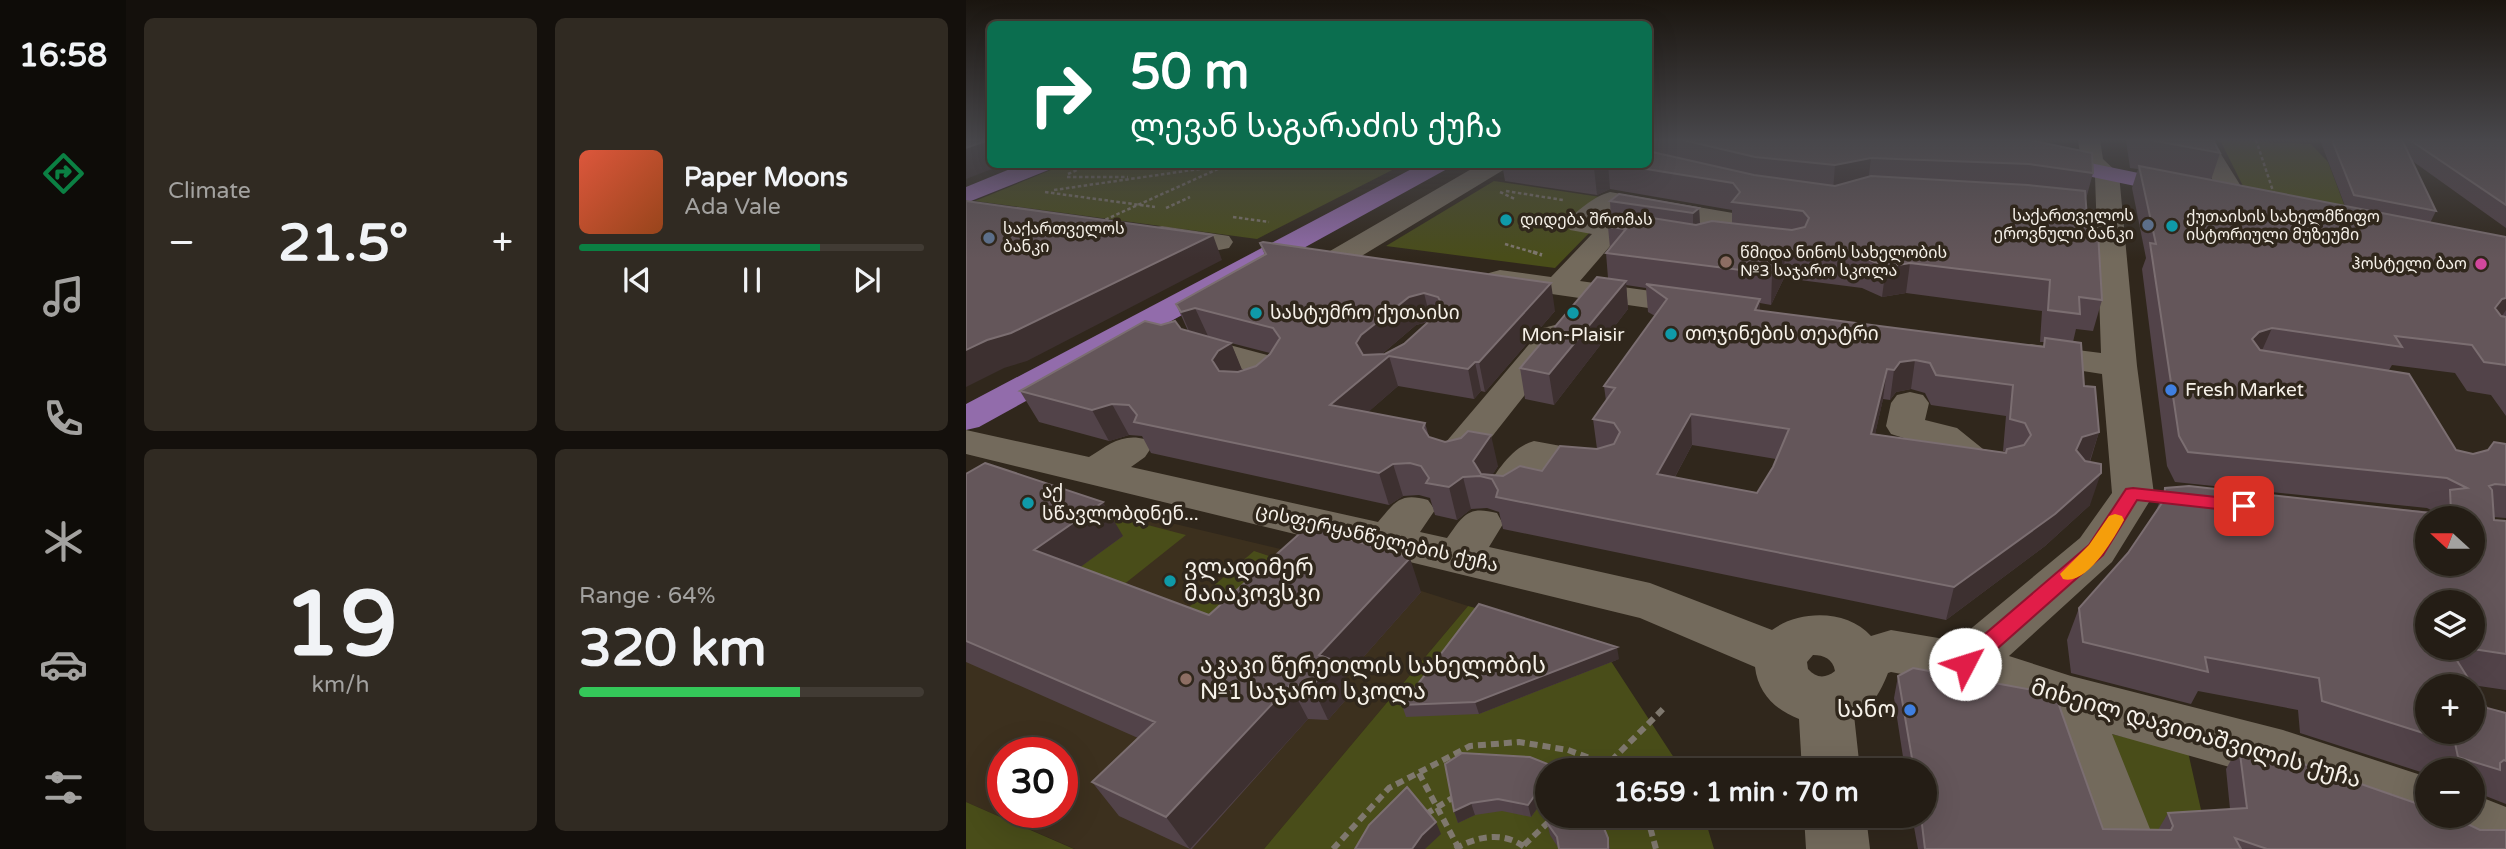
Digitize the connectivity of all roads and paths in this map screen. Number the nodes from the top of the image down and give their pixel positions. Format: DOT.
graph roads {
  1 [pos="1020,180"];
  2 [pos="1128,180"];
  3 [pos="1194,180"];
  4 [pos="1411,180"];
  5 [pos="1491,180"];
  6 [pos="1504,180"];
  7 [pos="2105,180"];
  8 [pos="2136,180"];
  9 [pos="2225,180"];
  10 [pos="2265,180"];
  11 [pos="1042,192"];
  12 [pos="966,195"];
  13 [pos="1190,197"];
  14 [pos="2236,199"];
  15 [pos="1572,201"];
  16 [pos="2270,203"];
  17 [pos="966,208"];
  18 [pos="1166,209"];
  19 [pos="998,212"];
  20 [pos="1093,225"];
  21 [pos="1722,239"];
  22 [pos="1219,242"];
  23 [pos="1284,249"];
  24 [pos="1340,257"];
  25 [pos="1391,264"];
  26 [pos="1478,282"];
  27 [pos="1575,289"];
  28 [pos="1730,311"];
  29 [pos="1130,331"];
  30 [pos="2001,349"];
  31 [pos="2119,366"];
  32 [pos="1245,391"];
  33 [pos="1910,402"];
  34 [pos="966,419"];
  35 [pos="966,442"];
  36 [pos="1454,458"];
  37 [pos="1601,465"];
  38 [pos="2001,465"];
  39 [pos="1481,525"];
  40 [pos="1965,664"];
  41 [pos="1842,681"];
  42 [pos="2071,699"];
  43 [pos="1663,709"];
  44 [pos="1586,758"];
  45 [pos="1617,758"];
  46 [pos="1832,758"];
  47 [pos="1419,773"];
  48 [pos="1454,797"];
  49 [pos="2415,802"];
  50 [pos="1436,806"];
  51 [pos="1425,814"];
  52 [pos="1544,828"];
  53 [pos="1650,828"];
  54 [pos="1836,828"];
  55 [pos="2482,828"];
  56 [pos="2506,838"];
  57 [pos="1526,847"];
  58 [pos="1456,848"];
  59 [pos="1333,849"];
  60 [pos="1656,849"];
  61 [pos="1838,849"];
  62 [pos="2126,849"];
  1 -- 12 [label="main road"];
  2 -- 11 [label="path"];
  3 -- 20 [label="path"];
  4 -- 23 [label="main road"];
  5 -- 24 [label="street"];
  6 -- 15 [label="path"];
  7 -- 31 [label="street"];
  8 -- 14 [label="main road"];
  9 -- 14 [label="street"];
  10 -- 16 [label="path"];
  13 -- 18 [label="path"];
  14 -- 16 [label="main road"];
  17 -- 19 [label="street"];
  20 -- 22 [label="street"];
  21 -- 27 [label="street"];
  23 -- 24 [label="street"];
  23 -- 29 [label="main road"];
  24 -- 25 [label="street"];
  26 -- 27 [label="street"];
  27 -- 28 [label="street"];
  27 -- 36 [label="street"];
  29 -- 32 [label="street"];
  29 -- 34 [label="main road"];
  30 -- 31 [label="street"];
  31 -- 40 [label="street"];
  33 -- 38 [label="street"];
  35 -- 39 [label="street, ცისფერყანწელების ქუჩა"];
  37 -- 39 [label="street"];
  39 -- 41 [label="street, ცისფერყანწელების ქუჩა"];
  40 -- 41 [label="street, მიხეილ დავითაშვილის ქუჩა"];
  40 -- 42 [label="street, მიხეილ დავითაშვილის ქუჩა"];
  41 -- 46 [label="street"];
  42 -- 49 [label="street, მიხეილ დავითაშვილის ქუჩა"];
  42 -- 62 [label="street"];
  43 -- 45 [label="path"];
  44 -- 47 [label="path"];
  47 -- 50 [label="path"];
  47 -- 59 [label="path"];
  48 -- 50 [label="path"];
  50 -- 51 [label="path"];
  50 -- 58 [label="path"];
  52 -- 57 [label="path"];
  53 -- 60 [label="path"];
  54 -- 61 [label="street"];
  55 -- 56 [label="street"];
  57 -- 58 [label="path"];
}
